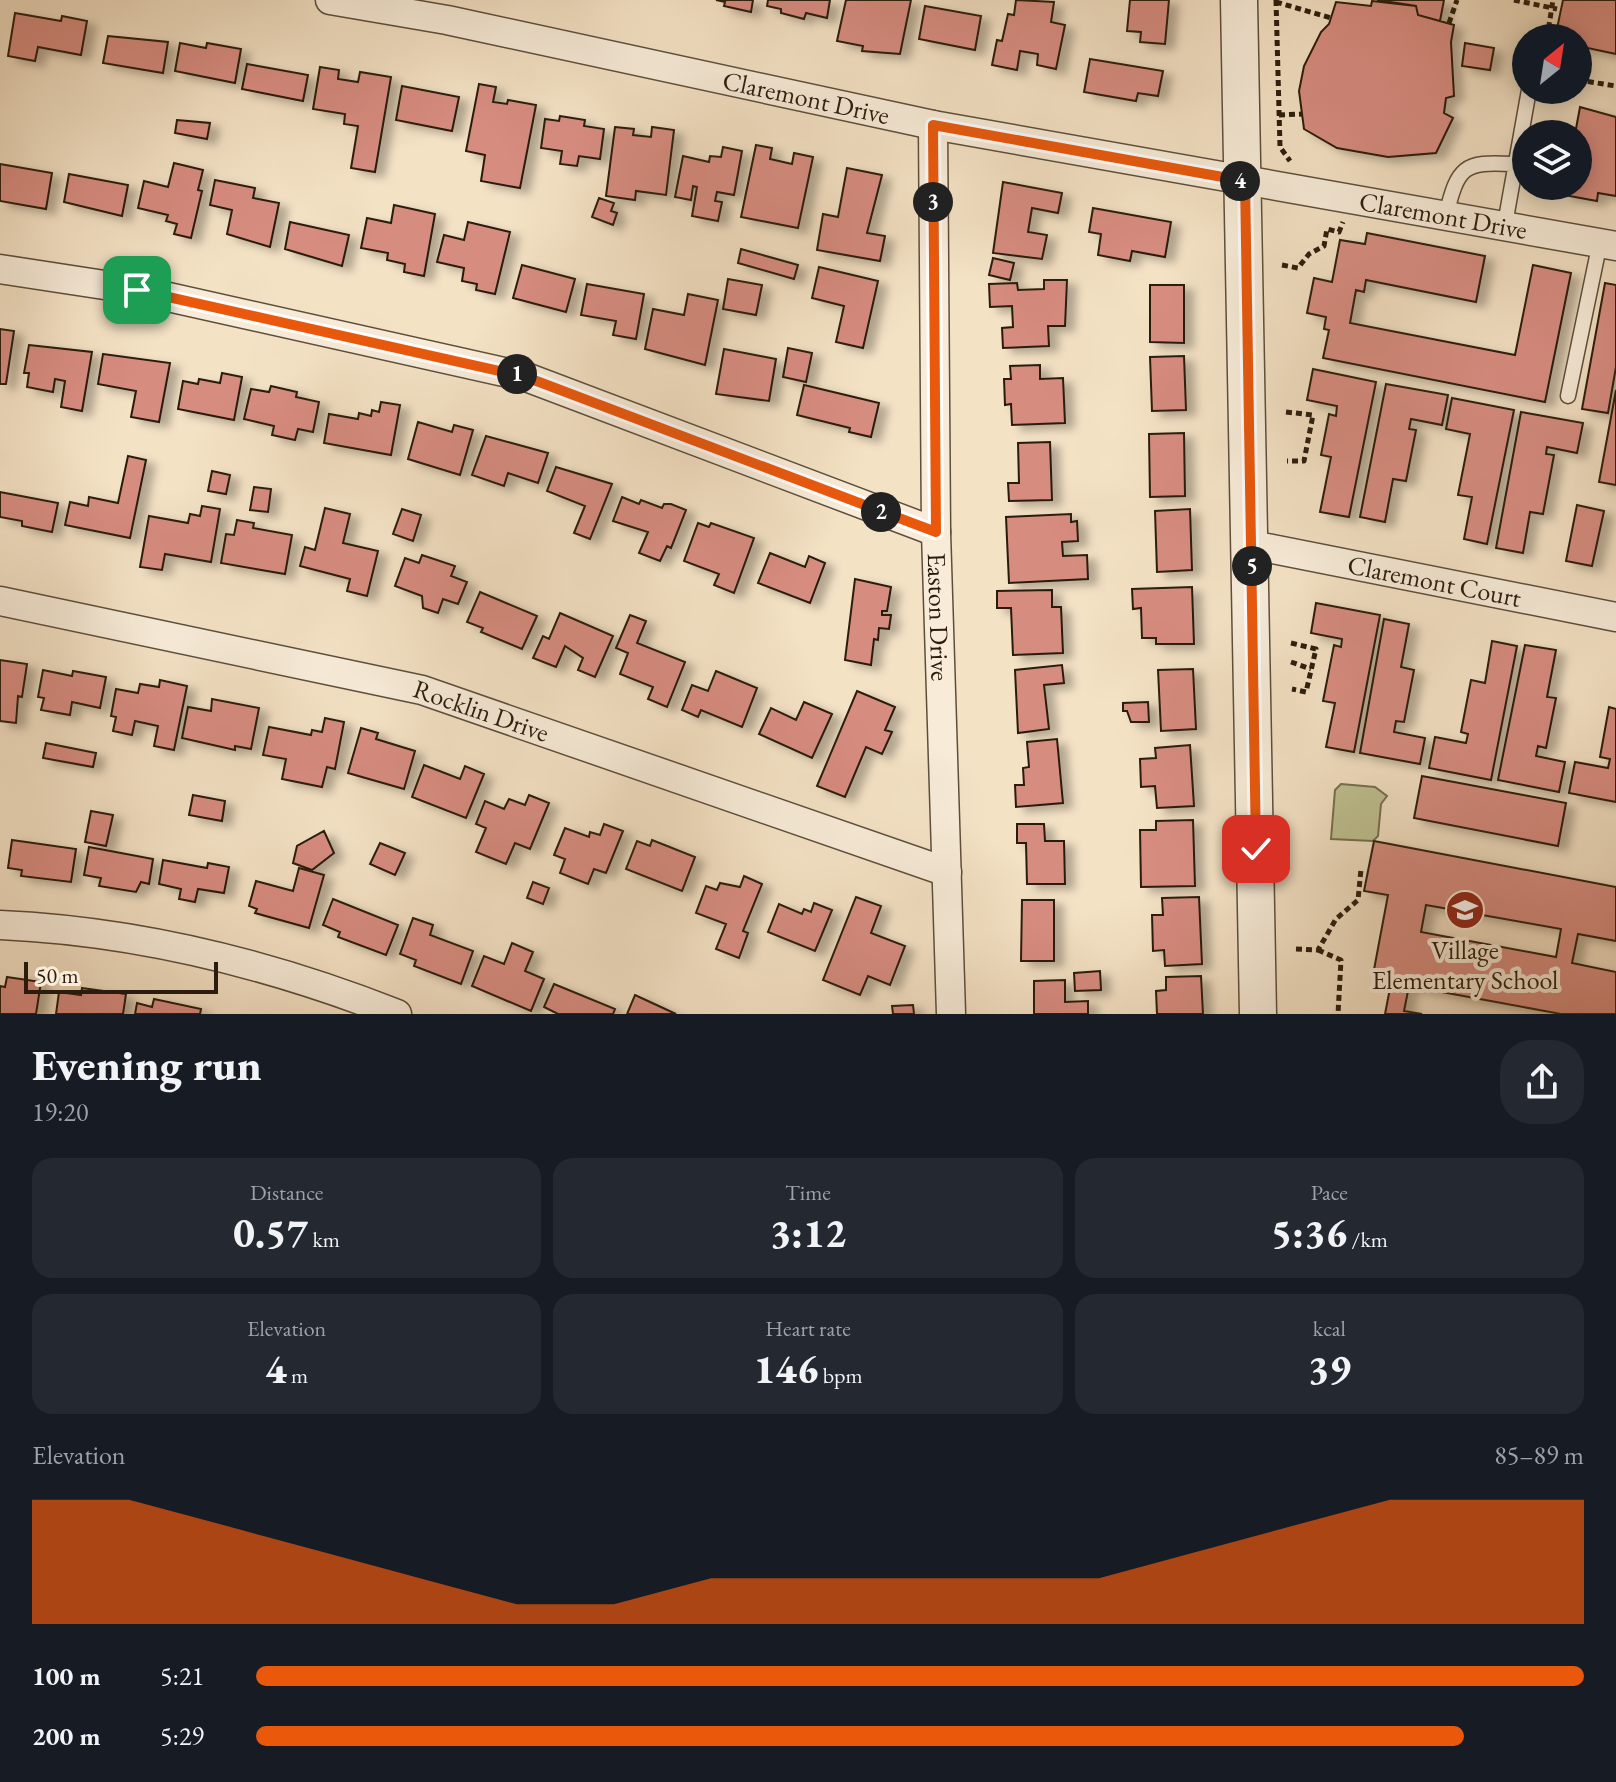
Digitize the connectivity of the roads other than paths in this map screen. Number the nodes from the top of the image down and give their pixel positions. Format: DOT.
graph roads {
  1 [pos="330,0"];
  2 [pos="1239,0"];
  3 [pos="449,10"];
  4 [pos="933,125"];
  5 [pos="1512,164"];
  6 [pos="1512,172"];
  7 [pos="1245,181"];
  8 [pos="1446,215"];
  9 [pos="1505,224"];
  10 [pos="1608,244"];
  11 [pos="0,269"];
  12 [pos="1568,396"];
  13 [pos="936,532"];
  14 [pos="1252,545"];
  15 [pos="0,601"];
  16 [pos="1616,617"];
  17 [pos="947,872"];
  18 [pos="0,925"];
  19 [pos="397,1014"];
  20 [pos="951,1014"];
  21 [pos="1258,1014"];
  1 -- 3 [label="street, Claremont Drive"];
  2 -- 7 [label="street"];
  3 -- 4 [label="street, Claremont Drive"];
  4 -- 7 [label="street, Claremont Drive"];
  4 -- 13 [label="street, Easton Drive"];
  5 -- 8 [label="lane"];
  6 -- 9 [label="lane"];
  7 -- 8 [label="street, Claremont Drive"];
  7 -- 14 [label="street"];
  8 -- 9 [label="street, Claremont Drive"];
  9 -- 10 [label="street, Claremont Drive"];
  10 -- 12 [label="lane"];
  11 -- 13 [label="street"];
  13 -- 17 [label="street, Easton Drive"];
  14 -- 16 [label="street, Claremont Court"];
  14 -- 21 [label="street"];
  15 -- 17 [label="street, Rocklin Drive"];
  17 -- 20 [label="street, Easton Drive"];
  18 -- 19 [label="street"];
}
